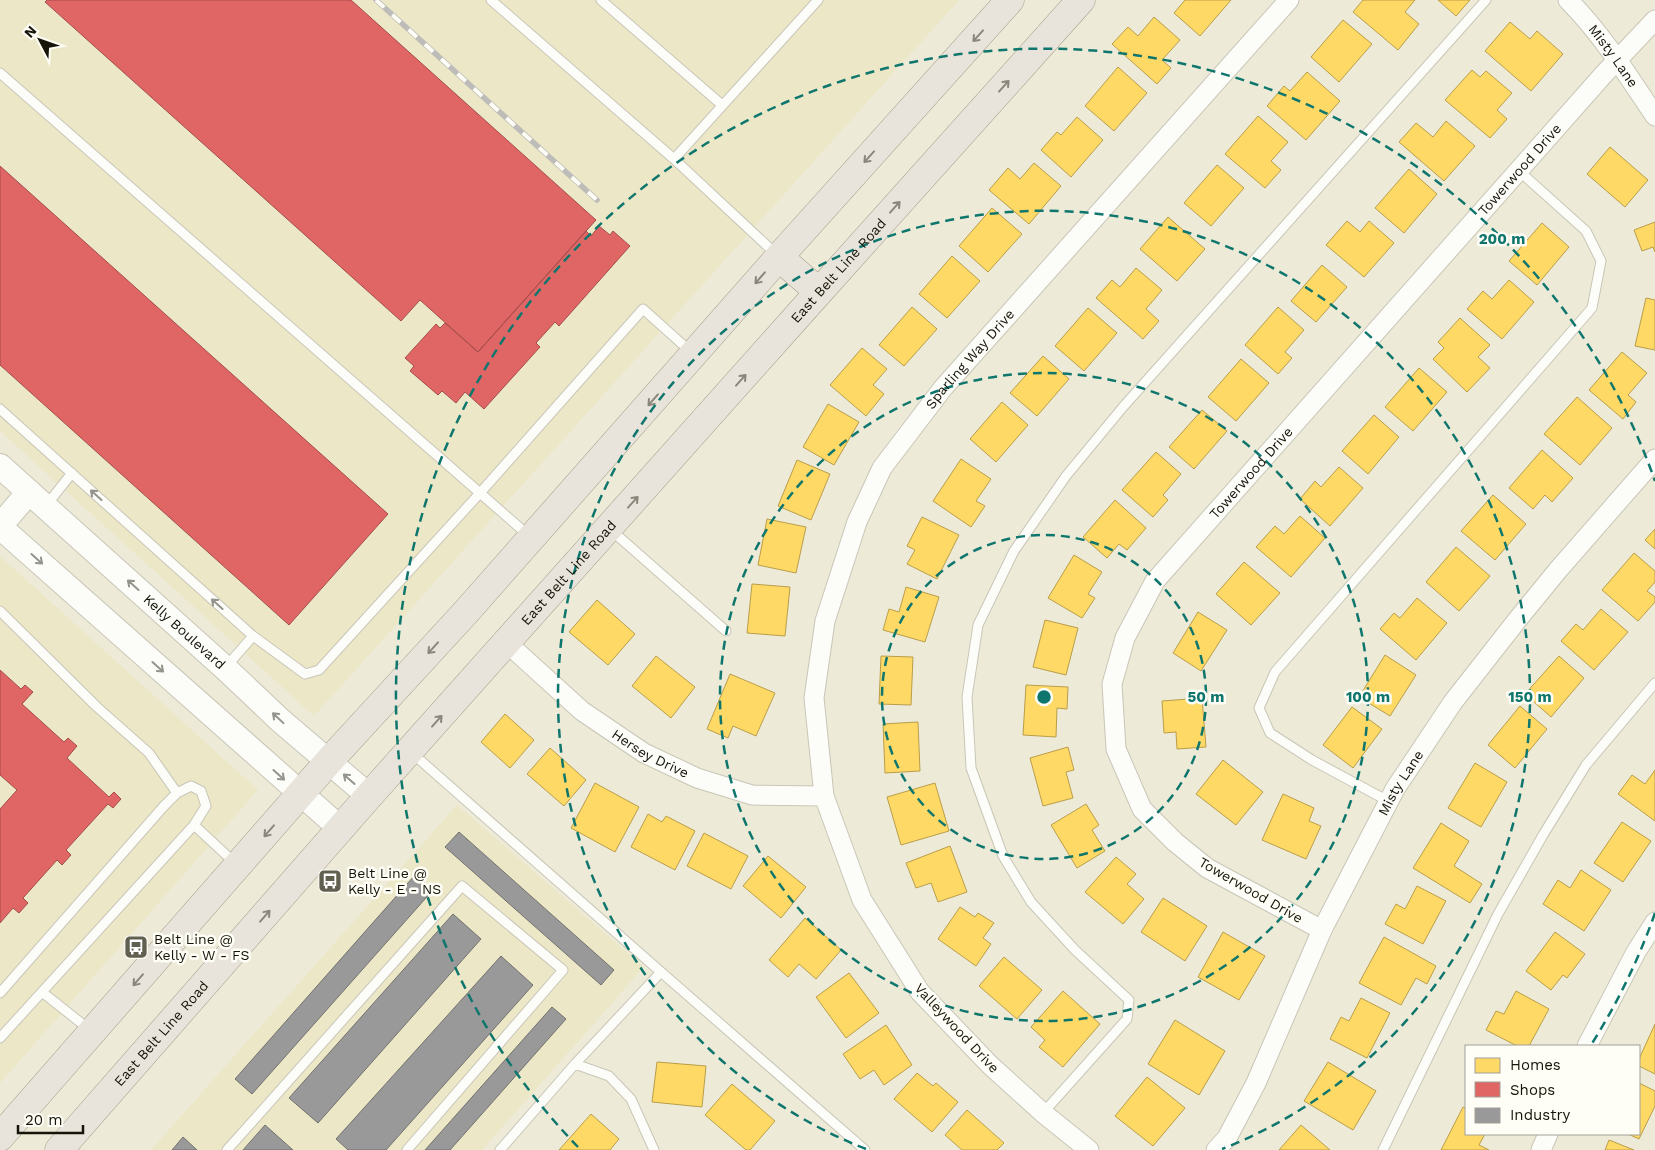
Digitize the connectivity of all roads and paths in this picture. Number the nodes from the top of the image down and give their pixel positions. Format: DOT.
graph roads {
  1 [pos="491,0"];
  2 [pos="601,0"];
  3 [pos="818,0"];
  4 [pos="1010,0"];
  5 [pos="1081,0"];
  6 [pos="1289,0"];
  7 [pos="1486,0"];
  8 [pos="1568,0"];
  9 [pos="1655,20"];
  10 [pos="1617,59"];
  11 [pos="0,73"];
  12 [pos="722,105"];
  13 [pos="1655,116"];
  14 [pos="674,159"];
  15 [pos="1518,170"];
  16 [pos="779,257"];
  17 [pos="818,292"];
  18 [pos="693,354"];
  19 [pos="0,409"];
  20 [pos="1655,460"];
  21 [pos="0,466"];
  22 [pos="72,473"];
  23 [pos="480,493"];
  24 [pos="37,500"];
  25 [pos="0,526"];
  26 [pos="609,528"];
  27 [pos="531,538"];
  28 [pos="0,612"];
  29 [pos="726,631"];
  30 [pos="253,636"];
  31 [pos="508,643"];
  32 [pos="225,668"];
  33 [pos="1655,684"];
  34 [pos="410,751"];
  35 [pos="329,761"];
  36 [pos="177,793"];
  37 [pos="301,794"];
  38 [pos="369,796"];
  39 [pos="824,796"];
  40 [pos="1388,801"];
  41 [pos="194,824"];
  42 [pos="341,829"];
  43 [pos="238,866"];
  44 [pos="1655,922"];
  45 [pos="1322,930"];
  46 [pos="661,972"];
  47 [pos="42,992"];
  48 [pos="0,993"];
  49 [pos="93,1032"];
  50 [pos="0,1038"];
  51 [pos="1588,1045"];
  52 [pos="575,1064"];
  53 [pos="1043,1113"];
  54 [pos="1548,1135"];
  55 [pos="0,1137"];
  56 [pos="60,1150"];
  57 [pos="227,1150"];
  58 [pos="407,1150"];
  59 [pos="500,1150"];
  60 [pos="654,1150"];
  61 [pos="865,1150"];
  62 [pos="1089,1150"];
  63 [pos="1216,1150"];
  64 [pos="1383,1150"];
  65 [pos="1541,1150"];
  1 -- 14 [label="lane"];
  2 -- 12 [label="lane"];
  3 -- 12 [label="lane"];
  4 -- 16 [label="main road, one-way"];
  17 -- 5 [label="main road, East Belt Line Road, one-way"];
  6 -- 39 [label="street, Sparling Way Drive"];
  7 -- 53 [label="lane"];
  8 -- 10 [label="street, Misty Lane"];
  9 -- 10 [label="street, Towerwood Drive"];
  10 -- 13 [label="street, Misty Lane"];
  10 -- 15 [label="street, Towerwood Drive"];
  11 -- 23 [label="lane"];
  12 -- 14 [label="lane"];
  14 -- 16 [label="lane"];
  15 -- 40 [label="lane"];
  15 -- 45 [label="street, Towerwood Drive"];
  16 -- 17 [label="main road"];
  16 -- 18 [label="main road, one-way"];
  26 -- 17 [label="main road, East Belt Line Road, one-way"];
  18 -- 23 [label="lane"];
  18 -- 27 [label="main road, one-way"];
  19 -- 22 [label="lane"];
  20 -- 40 [label="street, Misty Lane"];
  21 -- 24 [label="street, Kelly Boulevard"];
  22 -- 24 [label="lane"];
  30 -- 22 [label="lane, one-way"];
  23 -- 27 [label="lane"];
  23 -- 30 [label="lane"];
  24 -- 25 [label="street"];
  32 -- 24 [label="street, Kelly Boulevard, one-way"];
  25 -- 37 [label="street, one-way"];
  26 -- 29 [label="lane"];
  26 -- 31 [label="main road, East Belt Line Road"];
  27 -- 35 [label="main road, one-way"];
  28 -- 36 [label="lane"];
  30 -- 32 [label="lane"];
  34 -- 31 [label="main road, East Belt Line Road, one-way"];
  31 -- 39 [label="street, Hersey Drive"];
  35 -- 32 [label="street, Kelly Boulevard, one-way"];
  33 -- 64 [label="lane"];
  34 -- 38 [label="main road, East Belt Line Road"];
  34 -- 46 [label="lane"];
  35 -- 37 [label="main road"];
  38 -- 35 [label="street, Kelly Boulevard, one-way"];
  36 -- 41 [label="lane"];
  36 -- 48 [label="lane"];
  37 -- 42 [label="street"];
  37 -- 43 [label="main road, one-way"];
  38 -- 42 [label="main road, East Belt Line Road"];
  39 -- 53 [label="street, Valleywood Drive"];
  40 -- 45 [label="street, Misty Lane"];
  41 -- 43 [label="lane"];
  41 -- 47 [label="lane"];
  56 -- 42 [label="main road, East Belt Line Road, one-way"];
  43 -- 49 [label="main road, one-way"];
  44 -- 51 [label="street"];
  45 -- 63 [label="street, Misty Lane"];
  46 -- 52 [label="lane"];
  46 -- 61 [label="lane"];
  47 -- 49 [label="lane"];
  47 -- 50 [label="lane"];
  49 -- 55 [label="main road"];
  52 -- 59 [label="lane"];
  52 -- 60 [label="lane"];
  53 -- 62 [label="street, Valleywood Drive"];
  54 -- 65 [label="street"];
  57 -- 58 [label="lane"];
}
